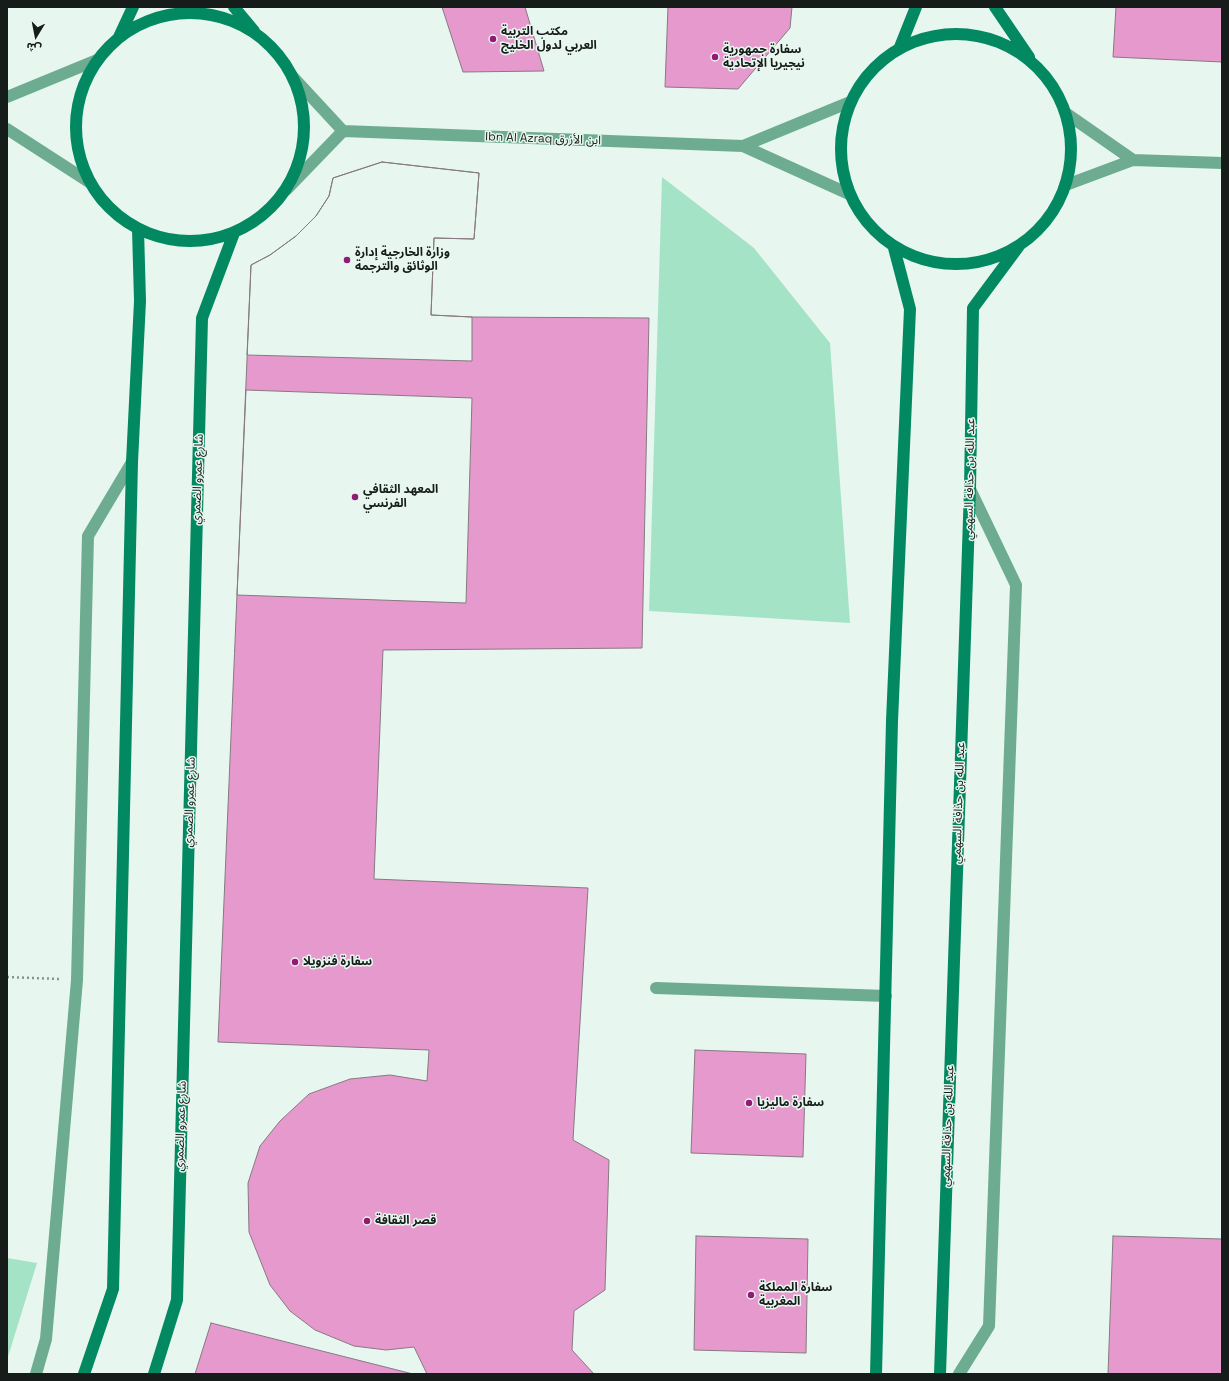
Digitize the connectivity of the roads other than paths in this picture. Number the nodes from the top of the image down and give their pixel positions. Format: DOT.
graph roads {
  1 [pos="133,7"];
  2 [pos="234,7"];
  3 [pos="916,7"];
  4 [pos="994,7"];
  5 [pos="258,35"];
  6 [pos="119,37"];
  7 [pos="900,47"];
  8 [pos="97,60"];
  9 [pos="1032,61"];
  10 [pos="293,77"];
  11 [pos="7,97"];
  12 [pos="850,102"];
  13 [pos="1067,114"];
  14 [pos="7,129"];
  15 [pos="343,131"];
  16 [pos="743,146"];
  17 [pos="1133,160"];
  18 [pos="1222,163"];
  19 [pos="89,182"];
  20 [pos="1066,185"];
  21 [pos="286,190"];
  22 [pos="849,194"];
  23 [pos="138,229"];
  24 [pos="234,233"];
  25 [pos="1019,246"];
  26 [pos="894,248"];
  27 [pos="132,462"];
  28 [pos="970,488"];
  29 [pos="656,988"];
  30 [pos="886,996"];
  31 [pos="36,1374"];
  32 [pos="84,1374"];
  33 [pos="154,1374"];
  34 [pos="876,1374"];
  35 [pos="940,1374"];
  36 [pos="959,1374"];
  1 -- 6 [label="street"];
  2 -- 5 [label="street"];
  3 -- 7 [label="street"];
  4 -- 9 [label="street"];
  5 -- 6 [label="street"];
  5 -- 10 [label="street"];
  6 -- 8 [label="street"];
  7 -- 9 [label="street"];
  7 -- 12 [label="street"];
  8 -- 11 [label="street"];
  8 -- 19 [label="street"];
  9 -- 13 [label="street"];
  10 -- 15 [label="street"];
  10 -- 21 [label="street"];
  12 -- 16 [label="street"];
  12 -- 22 [label="street"];
  13 -- 17 [label="street"];
  13 -- 20 [label="street"];
  14 -- 19 [label="street"];
  15 -- 16 [label="street, Ibn Al Azraq ابن الأزرق"];
  15 -- 21 [label="street"];
  16 -- 22 [label="street"];
  17 -- 18 [label="street"];
  17 -- 20 [label="street"];
  19 -- 23 [label="street"];
  20 -- 25 [label="street"];
  21 -- 24 [label="street"];
  22 -- 26 [label="street"];
  23 -- 24 [label="street"];
  23 -- 27 [label="street"];
  24 -- 33 [label="street, شارع عمرو الضمري"];
  25 -- 26 [label="street"];
  25 -- 28 [label="street, عبد الله بن حذافة السهمي"];
  26 -- 30 [label="street"];
  27 -- 31 [label="street"];
  27 -- 32 [label="street"];
  28 -- 35 [label="street, عبد الله بن حذافة السهمي"];
  28 -- 36 [label="street"];
  29 -- 30 [label="street"];
  30 -- 34 [label="street"];
}
